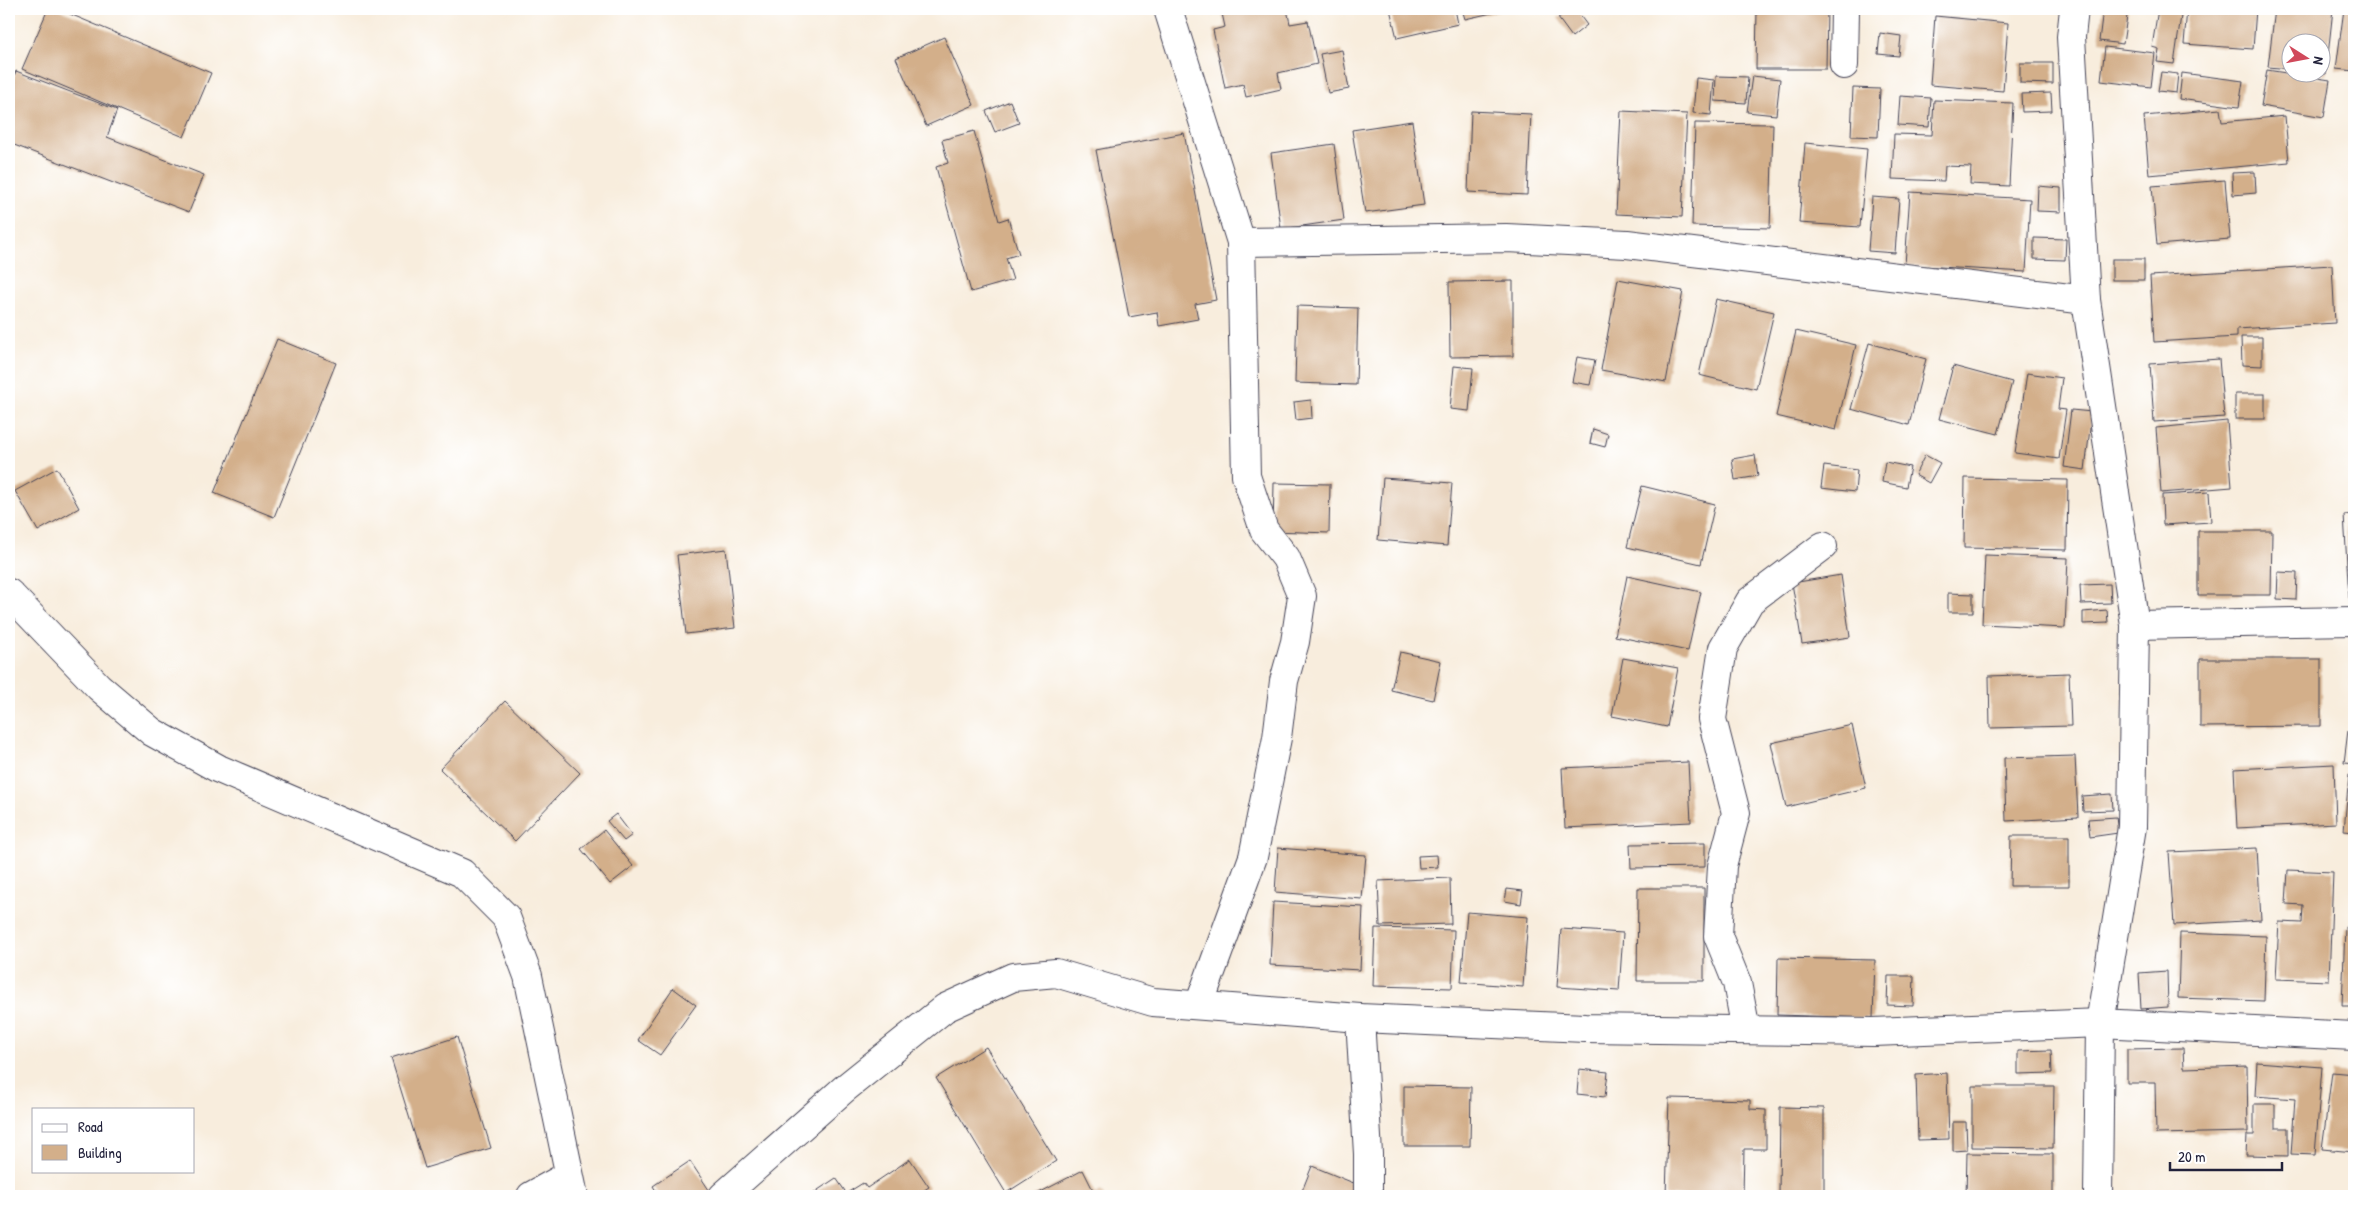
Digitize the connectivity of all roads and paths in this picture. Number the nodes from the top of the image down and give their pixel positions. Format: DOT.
graph roads {
  1 [pos="1168,9"];
  2 [pos="1845,9"];
  3 [pos="2074,9"];
  4 [pos="1844,65"];
  5 [pos="1241,242"];
  6 [pos="2086,300"];
  7 [pos="1823,546"];
  8 [pos="9,593"];
  9 [pos="2354,621"];
  10 [pos="2134,625"];
  11 [pos="1199,1005"];
  12 [pos="1360,1018"];
  13 [pos="2100,1023"];
  14 [pos="1746,1030"];
  15 [pos="2354,1036"];
  16 [pos="571,1186"];
  17 [pos="531,1196"];
  18 [pos="723,1196"];
  19 [pos="1368,1196"];
  20 [pos="2098,1196"];
  1 -- 5 [label="street"];
  2 -- 4 [label="street"];
  3 -- 6 [label="street"];
  5 -- 6 [label="street"];
  5 -- 11 [label="street"];
  6 -- 10 [label="street"];
  7 -- 14 [label="street"];
  8 -- 16 [label="street"];
  9 -- 10 [label="street"];
  10 -- 13 [label="street"];
  11 -- 12 [label="street"];
  11 -- 18 [label="street"];
  12 -- 14 [label="street"];
  12 -- 19 [label="street"];
  13 -- 14 [label="street"];
  13 -- 15 [label="street"];
  13 -- 20 [label="street"];
  16 -- 17 [label="street"];
}
